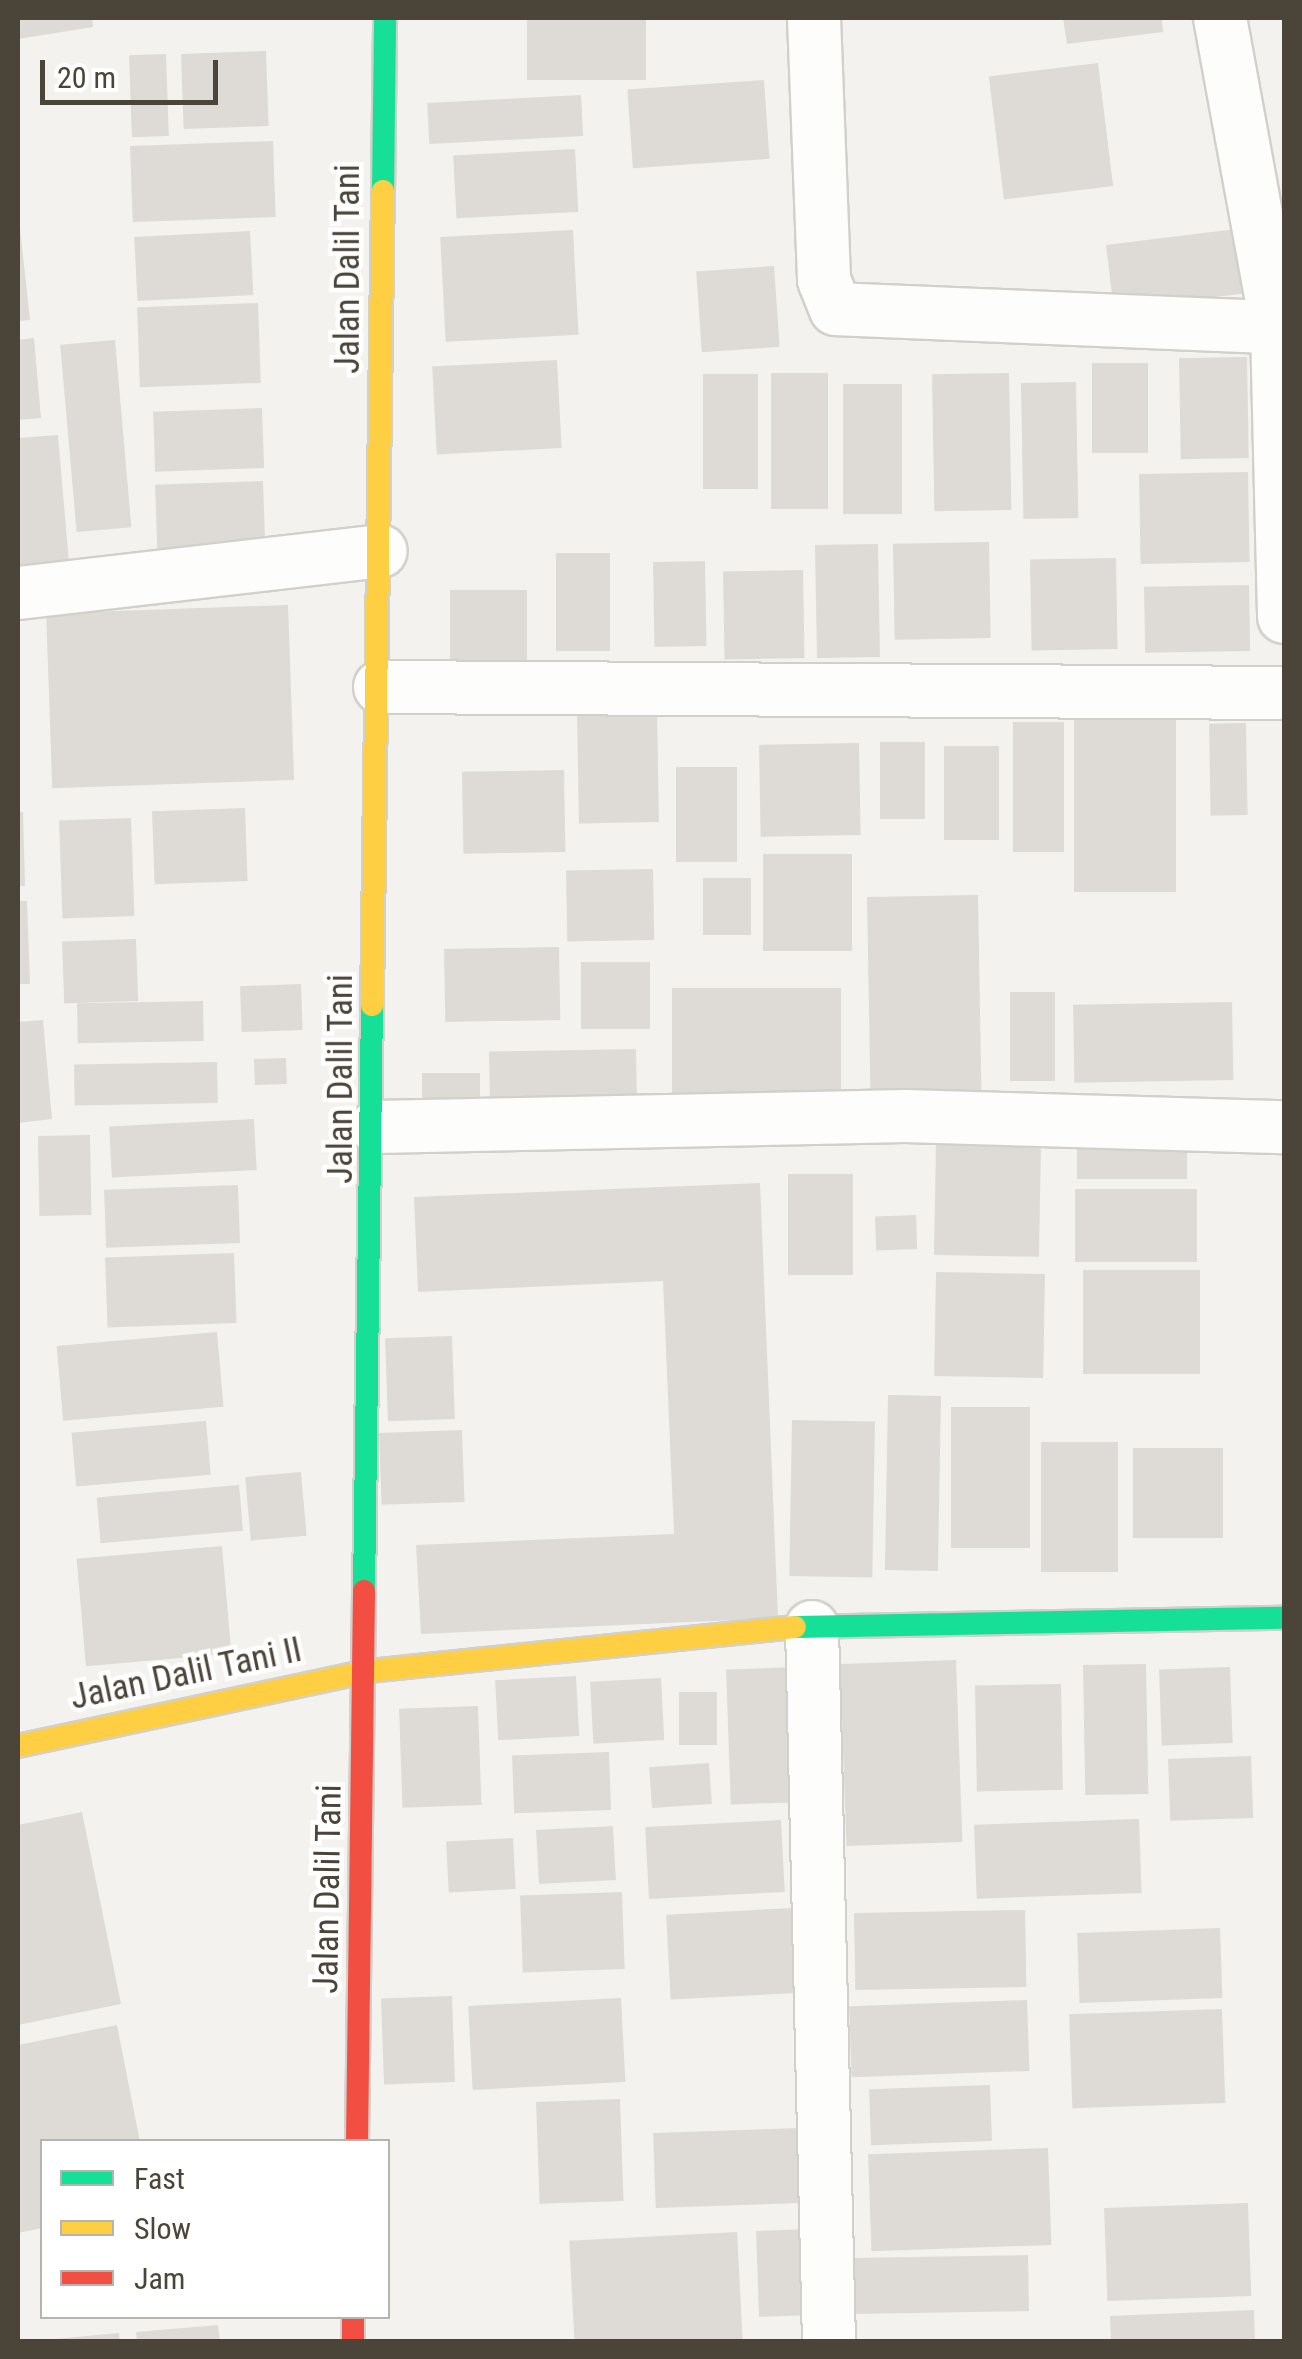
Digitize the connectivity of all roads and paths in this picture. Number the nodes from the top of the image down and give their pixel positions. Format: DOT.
graph roads {
  1 [pos="385,18"];
  2 [pos="814,18"];
  3 [pos="1220,18"];
  4 [pos="1281,328"];
  5 [pos="381,551"];
  6 [pos="18,594"];
  7 [pos="1284,617"];
  8 [pos="380,687"];
  9 [pos="1284,692"];
  10 [pos="376,1127"];
  11 [pos="1284,1127"];
  12 [pos="1284,1618"];
  13 [pos="812,1627"];
  14 [pos="368,1671"];
  15 [pos="18,1746"];
  16 [pos="358,2139"];
  17 [pos="828,2342"];
  1 -- 5 [label="street, Jalan Dalil Tani"];
  2 -- 4 [label="street"];
  3 -- 4 [label="street"];
  4 -- 7 [label="street"];
  5 -- 6 [label="street"];
  5 -- 8 [label="street, Jalan Dalil Tani"];
  8 -- 9 [label="street"];
  8 -- 10 [label="street, Jalan Dalil Tani"];
  10 -- 11 [label="street"];
  10 -- 14 [label="street, Jalan Dalil Tani"];
  12 -- 13 [label="street, Jalan Dalil Tani II"];
  13 -- 14 [label="street, Jalan Dalil Tani II"];
  13 -- 17 [label="street"];
  14 -- 15 [label="street, Jalan Dalil Tani II"];
  14 -- 16 [label="street, Jalan Dalil Tani"];
}
